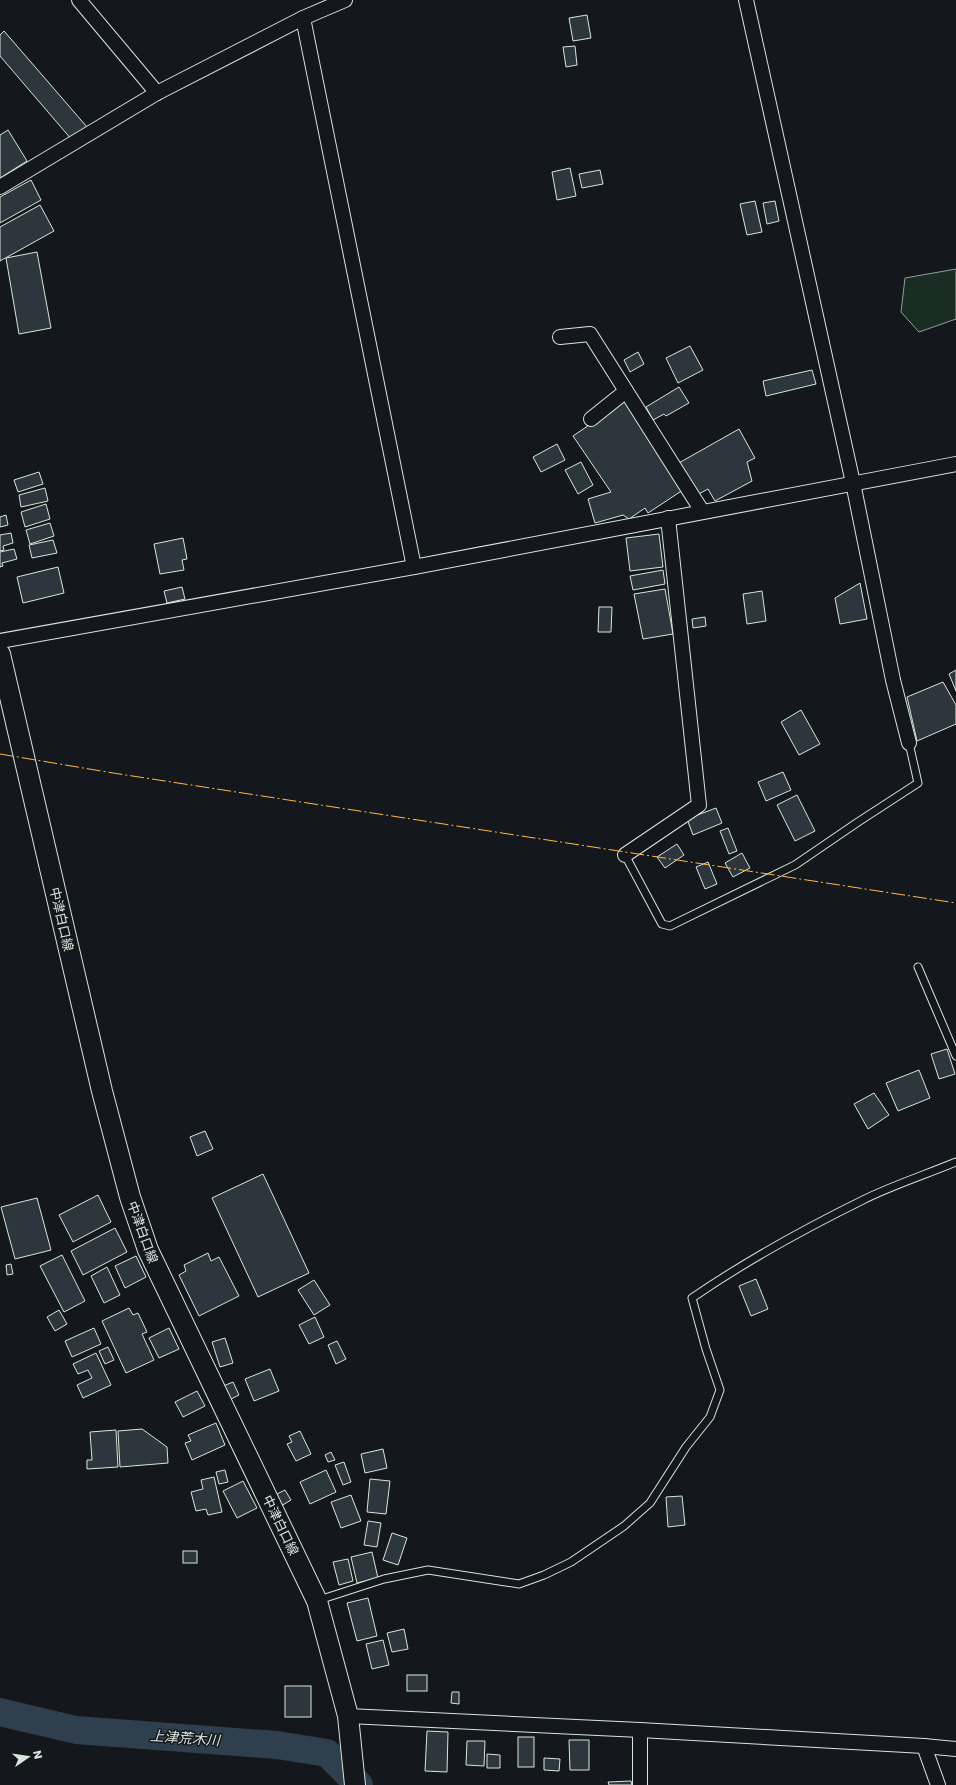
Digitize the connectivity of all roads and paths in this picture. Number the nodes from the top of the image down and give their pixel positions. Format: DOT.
graph roads {
  1 [pos="79,0"];
  2 [pos="345,0"];
  3 [pos="746,0"];
  4 [pos="303,18"];
  5 [pos="157,93"];
  6 [pos="0,187"];
  7 [pos="560,337"];
  8 [pos="626,391"];
  9 [pos="591,419"];
  10 [pos="956,464"];
  11 [pos="852,483"];
  12 [pos="702,511"];
  13 [pos="668,518"];
  14 [pos="414,567"];
  15 [pos="0,641"];
  16 [pos="0,654"];
  17 [pos="909,743"];
  18 [pos="625,855"];
  19 [pos="918,966"];
  20 [pos="956,1056"];
  21 [pos="956,1162"];
  22 [pos="317,1601"];
  23 [pos="348,1716"];
  24 [pos="640,1730"];
  25 [pos="924,1746"];
  26 [pos="956,1749"];
  27 [pos="355,1785"];
  28 [pos="640,1785"];
  29 [pos="938,1785"];
  1 -- 5 [label="street"];
  2 -- 4 [label="street"];
  3 -- 11 [label="street"];
  4 -- 5 [label="street"];
  4 -- 14 [label="street"];
  5 -- 6 [label="street"];
  7 -- 8 [label="street"];
  8 -- 9 [label="street"];
  8 -- 12 [label="street"];
  10 -- 11 [label="street"];
  11 -- 12 [label="street"];
  11 -- 17 [label="street"];
  12 -- 13 [label="street"];
  13 -- 14 [label="street"];
  13 -- 18 [label="street"];
  14 -- 15 [label="street"];
  16 -- 22 [label="main road, 中津白口線"];
  17 -- 18 [label="lane"];
  19 -- 20 [label="lane"];
  21 -- 22 [label="lane"];
  22 -- 23 [label="main road, 中津白口線"];
  23 -- 24 [label="street"];
  23 -- 27 [label="main road, 中津白口線"];
  24 -- 25 [label="street"];
  24 -- 28 [label="street"];
  25 -- 26 [label="street"];
  25 -- 29 [label="street"];
}
